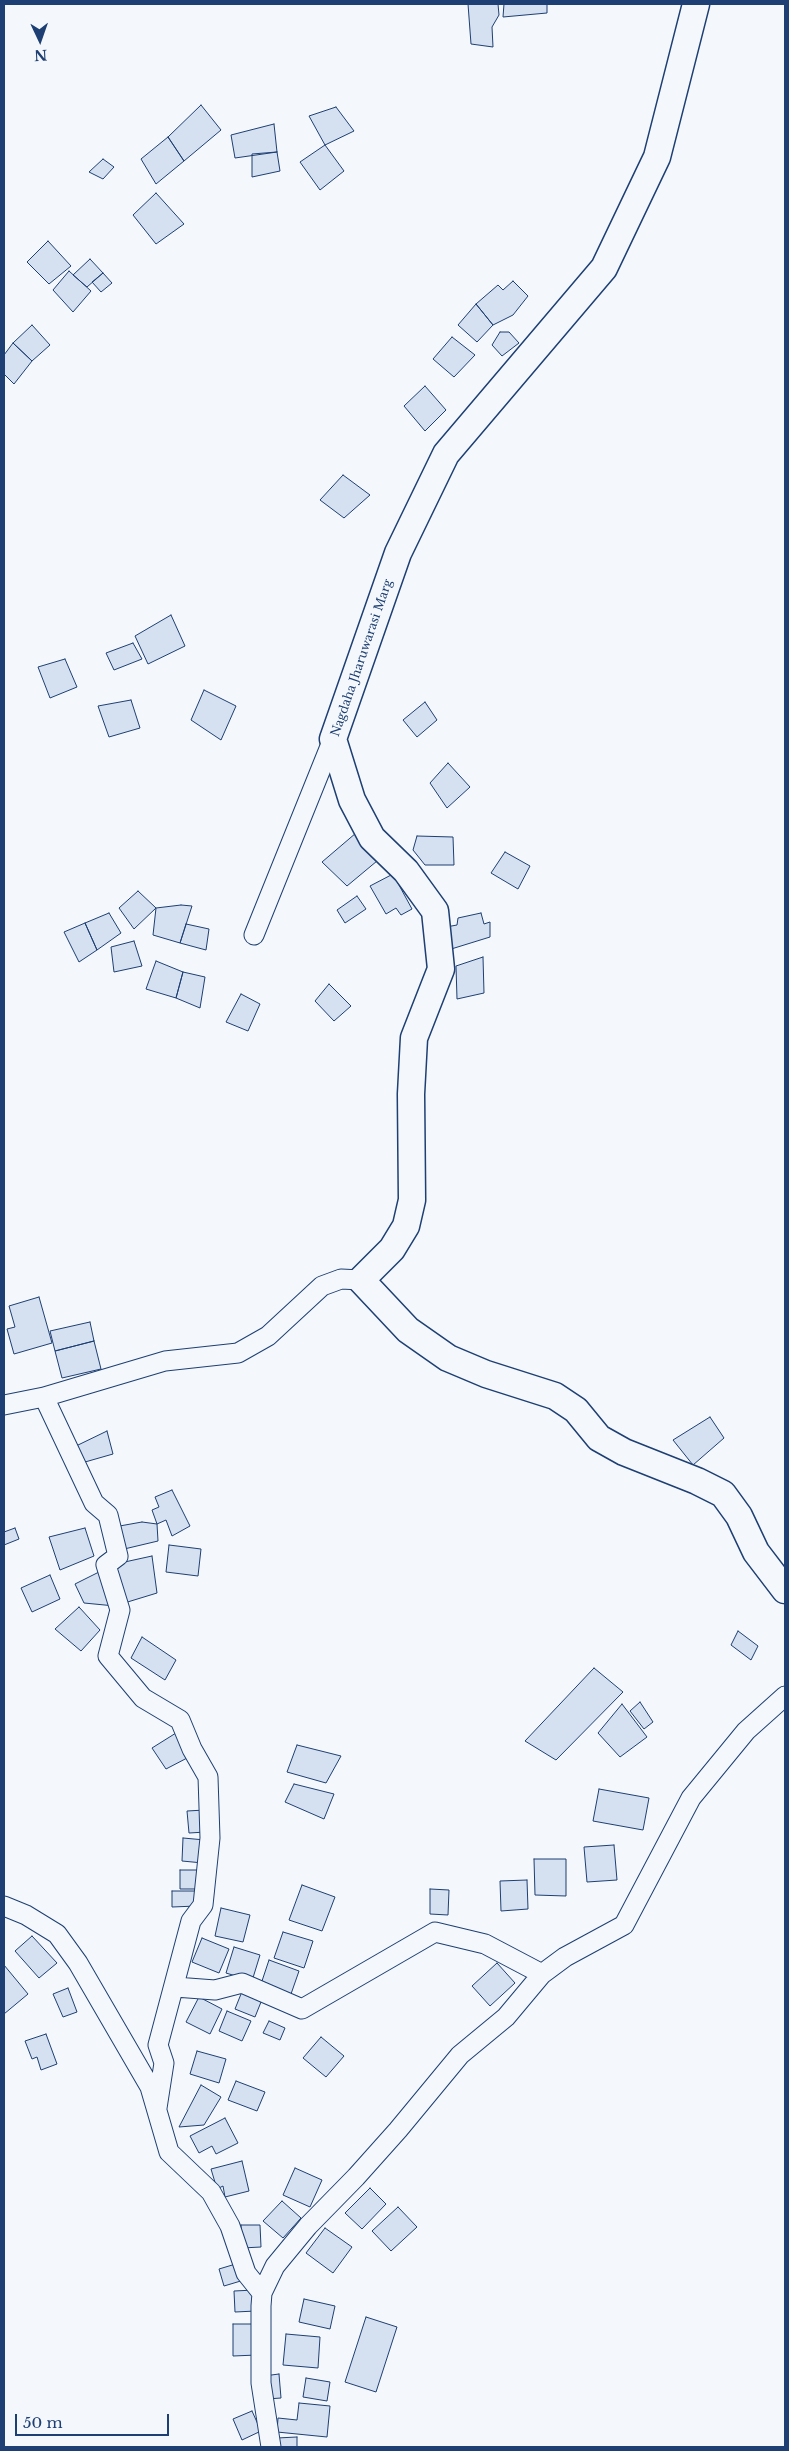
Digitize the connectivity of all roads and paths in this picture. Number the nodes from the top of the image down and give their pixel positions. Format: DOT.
graph roads {
  1 [pos="696,4"];
  2 [pos="333,740"];
  3 [pos="254,935"];
  4 [pos="361,1280"];
  5 [pos="44,1397"];
  6 [pos="4,1404"];
  7 [pos="785,1590"];
  8 [pos="785,1696"];
  9 [pos="4,1906"];
  10 [pos="542,1974"];
  11 [pos="175,1987"];
  12 [pos="157,2108"];
  13 [pos="262,2293"];
  14 [pos="271,2447"];
  1 -- 2 [label="street, Nagdaha Jharuwarasi Marg"];
  2 -- 3 [label="street"];
  2 -- 4 [label="street, Nagdaha Jharuwarasi Marg"];
  4 -- 5 [label="street"];
  4 -- 7 [label="street"];
  5 -- 6 [label="street"];
  5 -- 11 [label="street"];
  8 -- 10 [label="street"];
  9 -- 12 [label="street"];
  10 -- 11 [label="street"];
  10 -- 13 [label="street"];
  11 -- 12 [label="street"];
  12 -- 13 [label="street"];
  13 -- 14 [label="street"];
}
